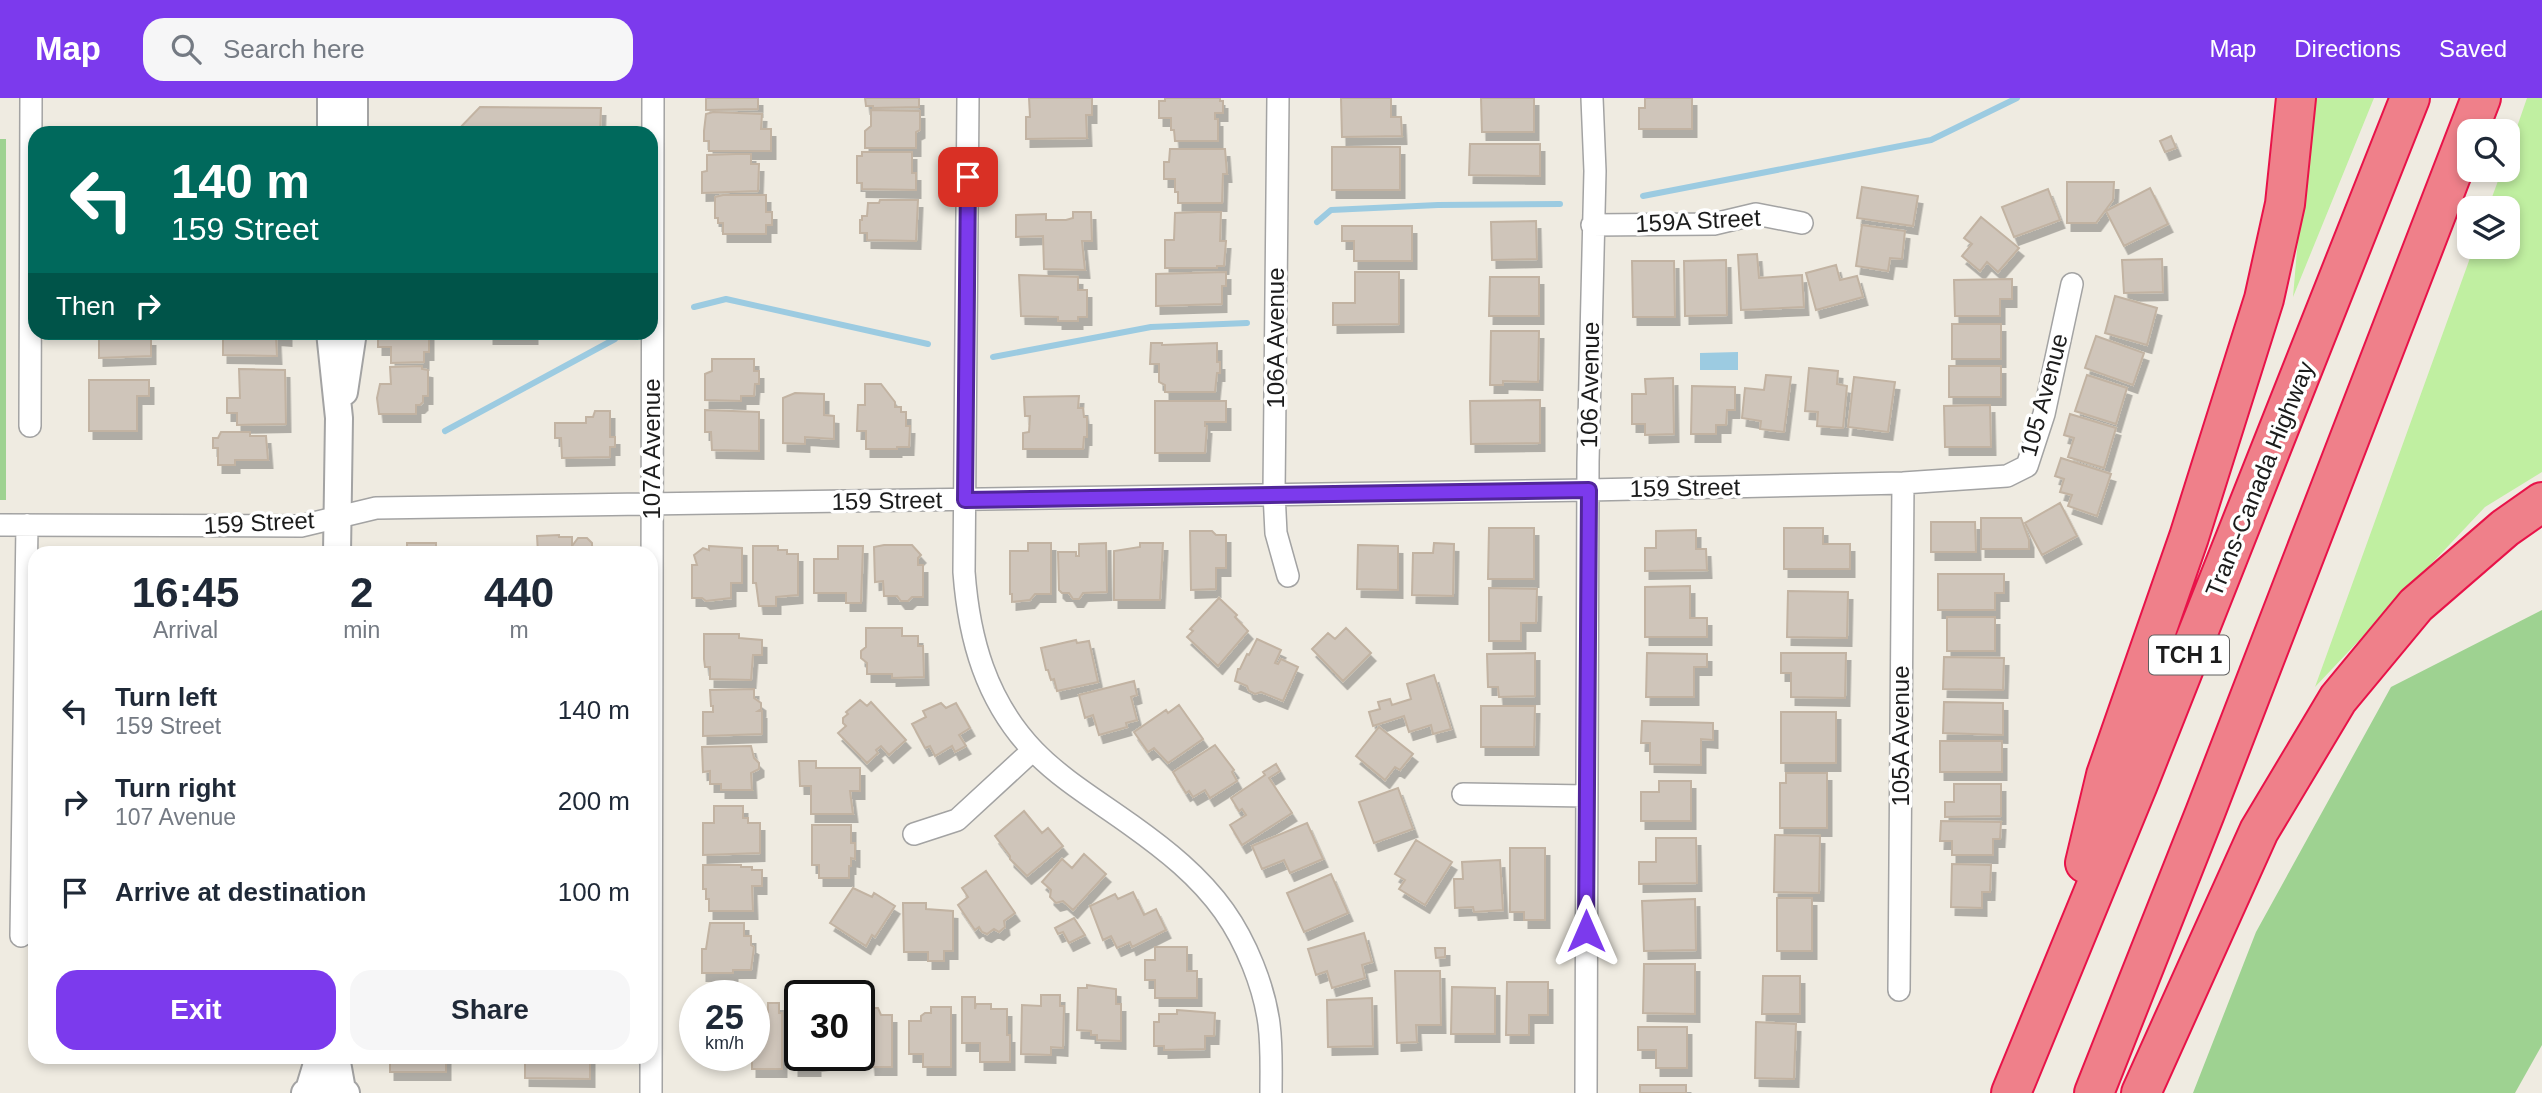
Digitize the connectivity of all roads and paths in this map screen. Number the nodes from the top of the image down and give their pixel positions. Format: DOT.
graph roads {
  1 [pos="31,98"];
  2 [pos="331,98"];
  3 [pos="354,98"];
  4 [pos="653,98"];
  5 [pos="968,98"];
  6 [pos="1278,98"];
  7 [pos="1592,98"];
  8 [pos="2296,98"];
  9 [pos="2410,98"];
  10 [pos="2481,98"];
  11 [pos="31,126"];
  12 [pos="331,126"];
  13 [pos="354,126"];
  14 [pos="653,126"];
  15 [pos="1802,223"];
  16 [pos="1592,225"];
  17 [pos="2072,284"];
  18 [pos="30,340"];
  19 [pos="331,340"];
  20 [pos="352,340"];
  21 [pos="652,340"];
  22 [pos="339,418"];
  23 [pos="30,426"];
  24 [pos="1903,483"];
  25 [pos="1589,490"];
  26 [pos="1274,494"];
  27 [pos="965,500"];
  28 [pos="2542,502"];
  29 [pos="652,505"];
  30 [pos="338,517"];
  31 [pos="0,525"];
  32 [pos="27,525"];
  33 [pos="337,546"];
  34 [pos="652,546"];
  35 [pos="1288,576"];
  36 [pos="1034,750"];
  37 [pos="1463,794"];
  38 [pos="1587,796"];
  39 [pos="914,834"];
  40 [pos="20,936"];
  41 [pos="1899,990"];
  42 [pos="2053,991"];
  43 [pos="317,1064"];
  44 [pos="338,1064"];
  45 [pos="651,1064"];
  46 [pos="307,1092"];
  47 [pos="344,1092"];
  48 [pos="651,1093"];
  49 [pos="1271,1093"];
  50 [pos="1586,1093"];
  51 [pos="2011,1093"];
  52 [pos="2094,1093"];
  53 [pos="2141,1093"];
  1 -- 11 [label="street"];
  2 -- 12 [label="street"];
  3 -- 13 [label="street"];
  4 -- 14 [label="street, 107A Avenue"];
  5 -- 27 [label="street"];
  6 -- 26 [label="street, 106A Avenue"];
  7 -- 16 [label="street, 106 Avenue"];
  8 -- 42 [label="highway"];
  9 -- 42 [label="highway, Trans-Canada Highway / TCH 1"];
  10 -- 52 [label="highway, TCH 1"];
  15 -- 16 [label="street, 159A Street"];
  16 -- 25 [label="street, 106 Avenue"];
  17 -- 24 [label="street, 105 Avenue"];
  18 -- 23 [label="street"];
  19 -- 22 [label="street"];
  20 -- 22 [label="street"];
  21 -- 29 [label="street, 107A Avenue"];
  22 -- 30 [label="street"];
  24 -- 25 [label="street, 159 Street"];
  24 -- 41 [label="street, 105A Avenue"];
  25 -- 26 [label="street, 159 Street"];
  25 -- 38 [label="street, 106 Avenue"];
  26 -- 27 [label="street, 159 Street"];
  26 -- 35 [label="street, 106A Avenue"];
  27 -- 29 [label="street, 159 Street"];
  27 -- 36 [label="street"];
  28 -- 53 [label="highway"];
  29 -- 30 [label="street, 159 Street"];
  29 -- 34 [label="street, 107A Avenue"];
  30 -- 32 [label="street, 159 Street"];
  30 -- 33 [label="street"];
  31 -- 32 [label="street, 159 Street"];
  32 -- 40 [label="street"];
  36 -- 39 [label="street"];
  36 -- 49 [label="street"];
  37 -- 38 [label="street"];
  38 -- 50 [label="street, 106 Avenue"];
  42 -- 51 [label="highway, Trans-Canada Highway / TCH 1"];
  43 -- 46 [label="street"];
  44 -- 47 [label="street"];
  45 -- 48 [label="street, 107A Avenue"];
  46 -- 47 [label="street"];
}
